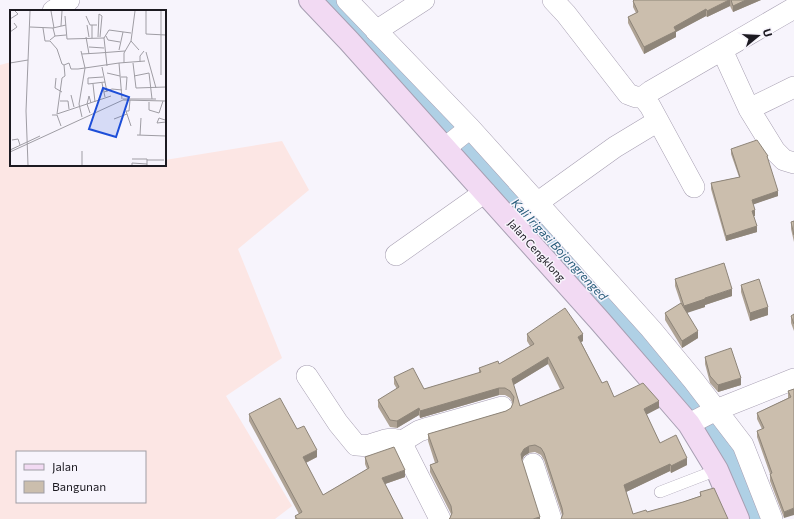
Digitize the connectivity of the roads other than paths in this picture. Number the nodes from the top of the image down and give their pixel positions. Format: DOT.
graph roads {
  1 [pos="70,0"];
  2 [pos="310,0"];
  3 [pos="347,0"];
  4 [pos="424,0"];
  5 [pos="553,0"];
  6 [pos="794,8"];
  7 [pos="55,10"];
  8 [pos="362,32"];
  9 [pos="722,50"];
  10 [pos="408,85"];
  11 [pos="794,87"];
  12 [pos="643,97"];
  13 [pos="749,109"];
  14 [pos="658,121"];
  15 [pos="457,138"];
  16 [pos="794,163"];
  17 [pos="694,187"];
  18 [pos="485,192"];
  19 [pos="526,212"];
  20 [pos="396,255"];
  21 [pos="307,376"];
  22 [pos="794,378"];
  23 [pos="502,407"];
  24 [pos="703,417"];
  25 [pos="401,442"];
  26 [pos="533,464"];
  27 [pos="717,470"];
  28 [pos="660,492"];
  29 [pos="440,519"];
  30 [pos="551,519"];
  31 [pos="738,519"];
  32 [pos="772,519"];
  1 -- 7 [label="street"];
  2 -- 8 [label="main road, Jalan Cengklong"];
  3 -- 8 [label="street"];
  4 -- 8 [label="street"];
  5 -- 12 [label="street"];
  6 -- 9 [label="street"];
  8 -- 10 [label="main road, Jalan Cengklong"];
  8 -- 10 [label="street"];
  9 -- 12 [label="street"];
  9 -- 13 [label="street"];
  10 -- 15 [label="main road, Jalan Cengklong"];
  10 -- 15 [label="street"];
  11 -- 13 [label="street"];
  12 -- 14 [label="street"];
  13 -- 16 [label="street"];
  14 -- 17 [label="street"];
  14 -- 19 [label="street"];
  15 -- 18 [label="main road, Jalan Cengklong"];
  15 -- 19 [label="street"];
  18 -- 19 [label="main road, Jalan Cengklong"];
  18 -- 20 [label="street"];
  19 -- 24 [label="main road, Jalan Cengklong"];
  19 -- 24 [label="street"];
  21 -- 25 [label="street"];
  22 -- 24 [label="street"];
  23 -- 25 [label="street"];
  24 -- 27 [label="main road, Jalan Cengklong"];
  24 -- 32 [label="street"];
  25 -- 29 [label="street"];
  26 -- 30 [label="street"];
  27 -- 28 [label="lane"];
  27 -- 31 [label="main road, Jalan Cengklong"];
}
